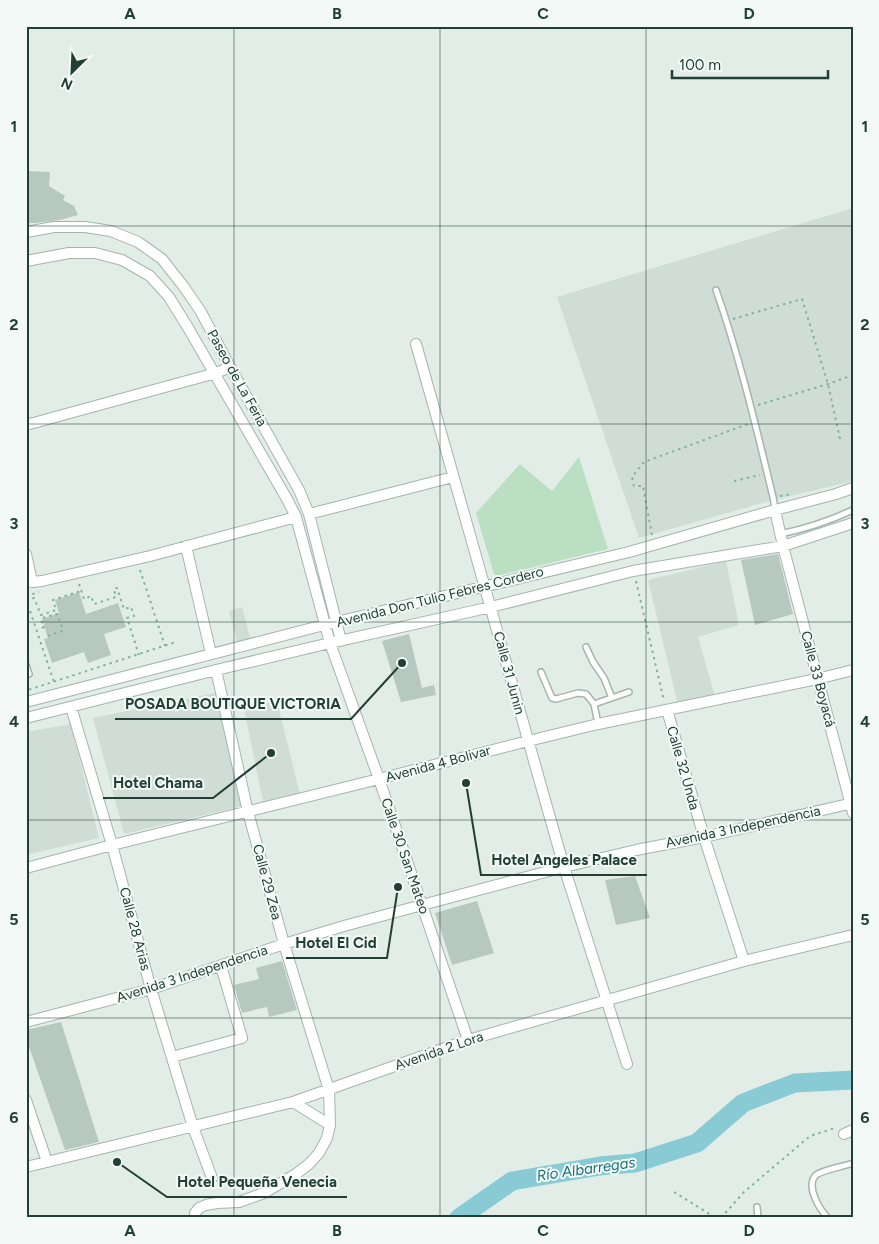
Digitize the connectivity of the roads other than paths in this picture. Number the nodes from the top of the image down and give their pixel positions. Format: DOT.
graph roads {
  1 [pos="26,232"];
  2 [pos="26,261"];
  3 [pos="716,290"];
  4 [pos="416,344"];
  5 [pos="230,367"];
  6 [pos="216,373"];
  7 [pos="26,425"];
  8 [pos="453,477"];
  9 [pos="853,488"];
  10 [pos="775,510"];
  11 [pos="853,510"];
  12 [pos="309,514"];
  13 [pos="296,517"];
  14 [pos="853,523"];
  15 [pos="780,534"];
  16 [pos="186,546"];
  17 [pos="783,546"];
  18 [pos="26,554"];
  19 [pos="29,583"];
  20 [pos="484,586"];
  21 [pos="491,607"];
  22 [pos="336,623"];
  23 [pos="324,625"];
  24 [pos="336,642"];
  25 [pos="586,647"];
  26 [pos="211,654"];
  27 [pos="26,665"];
  28 [pos="216,670"];
  29 [pos="853,670"];
  30 [pos="541,672"];
  31 [pos="29,674"];
  32 [pos="817,678"];
  33 [pos="628,692"];
  34 [pos="612,698"];
  35 [pos="26,702"];
  36 [pos="594,704"];
  37 [pos="71,707"];
  38 [pos="667,710"];
  39 [pos="26,718"];
  40 [pos="598,724"];
  41 [pos="528,741"];
  42 [pos="379,779"];
  43 [pos="852,806"];
  44 [pos="248,812"];
  45 [pos="704,837"];
  46 [pos="112,845"];
  47 [pos="564,867"];
  48 [pos="26,868"];
  49 [pos="422,904"];
  50 [pos="853,935"];
  51 [pos="284,944"];
  52 [pos="744,961"];
  53 [pos="221,966"];
  54 [pos="151,989"];
  55 [pos="606,1000"];
  56 [pos="26,1022"];
  57 [pos="468,1040"];
  58 [pos="172,1057"];
  59 [pos="627,1064"];
  60 [pos="329,1090"];
  61 [pos="26,1100"];
  62 [pos="293,1102"];
  63 [pos="330,1125"];
  64 [pos="193,1126"];
  65 [pos="47,1162"];
  66 [pos="850,1164"];
  67 [pos="26,1167"];
  68 [pos="212,1178"];
  69 [pos="757,1206"];
  70 [pos="195,1218"];
  71 [pos="758,1218"];
  72 [pos="828,1218"];
  1 -- 5 [label="street, Paseo de La Feria"];
  2 -- 6 [label="street, Paseo de La Feria"];
  3 -- 10 [label="lane"];
  4 -- 8 [label="street, Calle 31 Junin"];
  5 -- 6 [label="street"];
  5 -- 12 [label="street, Paseo de La Feria"];
  6 -- 7 [label="street"];
  6 -- 13 [label="street, Paseo de La Feria"];
  8 -- 12 [label="street"];
  8 -- 20 [label="street, Calle 31 Junin"];
  9 -- 10 [label="street, Avenida Don Tulio Febres Cordero"];
  10 -- 15 [label="street, Calle 33 Boyacá"];
  10 -- 20 [label="street, Avenida Don Tulio Febres Cordero"];
  11 -- 15 [label="lane"];
  12 -- 22 [label="street, Paseo de La Feria"];
  13 -- 16 [label="street"];
  13 -- 23 [label="street"];
  14 -- 17 [label="street, Avenida Don Tulio Febres Cordero"];
  15 -- 17 [label="street, Calle 33 Boyacá"];
  16 -- 19 [label="street"];
  16 -- 26 [label="street"];
  17 -- 21 [label="street, Avenida Don Tulio Febres Cordero"];
  17 -- 32 [label="street, Calle 33 Boyacá"];
  18 -- 19 [label="street"];
  20 -- 21 [label="street, Calle 31 Junin"];
  20 -- 22 [label="street, Avenida Don Tulio Febres Cordero"];
  21 -- 24 [label="street, Avenida Don Tulio Febres Cordero"];
  21 -- 41 [label="street, Calle 31 Junin"];
  22 -- 23 [label="street, Avenida Don Tulio Febres Cordero"];
  22 -- 24 [label="street, Paseo de La Feria"];
  23 -- 24 [label="street"];
  23 -- 26 [label="street, Avenida Don Tulio Febres Cordero"];
  24 -- 28 [label="street, Avenida Don Tulio Febres Cordero"];
  24 -- 42 [label="street, Calle 30 San Mateo"];
  25 -- 34 [label="lane"];
  26 -- 35 [label="street, Avenida Don Tulio Febres Cordero"];
  27 -- 31 [label="lane"];
  28 -- 37 [label="street, Avenida Don Tulio Febres Cordero"];
  28 -- 44 [label="street, Calle 29 Zea"];
  29 -- 32 [label="street, Avenida 4 Bolivar"];
  30 -- 36 [label="lane"];
  32 -- 38 [label="street, Avenida 4 Bolivar"];
  32 -- 43 [label="street, Calle 33 Boyacá"];
  33 -- 34 [label="lane"];
  34 -- 36 [label="lane"];
  36 -- 40 [label="lane"];
  37 -- 39 [label="street, Avenida Don Tulio Febres Cordero"];
  37 -- 46 [label="street, Calle 28 Arias"];
  38 -- 40 [label="street, Avenida 4 Bolivar"];
  38 -- 45 [label="street, Calle 32 Unda"];
  40 -- 41 [label="street, Avenida 4 Bolivar"];
  41 -- 42 [label="street, Avenida 4 Bolivar"];
  41 -- 47 [label="street, Calle 31 Junin"];
  42 -- 44 [label="street, Avenida 4 Bolivar"];
  42 -- 49 [label="street, Calle 30 San Mateo"];
  43 -- 45 [label="street, Avenida 3 Independencia"];
  44 -- 46 [label="street, Avenida 4 Bolivar"];
  44 -- 51 [label="street, Calle 29 Zea"];
  45 -- 47 [label="street, Avenida 3 Independencia"];
  45 -- 52 [label="street, Calle 32 Unda"];
  46 -- 48 [label="street, Avenida 4 Bolivar"];
  46 -- 54 [label="street, Calle 28 Arias"];
  47 -- 49 [label="street, Avenida 3 Independencia"];
  47 -- 55 [label="street, Calle 31 Junin"];
  49 -- 51 [label="street, Avenida 3 Independencia"];
  49 -- 57 [label="street, Calle 30 San Mateo"];
  50 -- 52 [label="street, Avenida 2 Lora"];
  51 -- 53 [label="street, Avenida 3 Independencia"];
  51 -- 60 [label="street, Calle 29 Zea"];
  52 -- 55 [label="street, Avenida 2 Lora"];
  53 -- 54 [label="street, Avenida 3 Independencia"];
  53 -- 58 [label="street"];
  54 -- 56 [label="street, Avenida 3 Independencia"];
  54 -- 58 [label="street, Calle 28 Arias"];
  55 -- 57 [label="street, Avenida 2 Lora"];
  55 -- 59 [label="street, Calle 31 Junin"];
  57 -- 60 [label="street, Avenida 2 Lora"];
  58 -- 64 [label="street, Calle 28 Arias"];
  60 -- 62 [label="street, Avenida 2 Lora"];
  60 -- 63 [label="street, Calle 29 Zea"];
  61 -- 65 [label="street"];
  62 -- 63 [label="street"];
  62 -- 64 [label="street, Avenida 2 Lora"];
  63 -- 70 [label="street"];
  64 -- 65 [label="street, Avenida 2 Lora"];
  64 -- 68 [label="street, Calle 28 Arias"];
  65 -- 67 [label="street, Avenida 2 Lora"];
  66 -- 72 [label="lane"];
  69 -- 71 [label="lane"];
}
